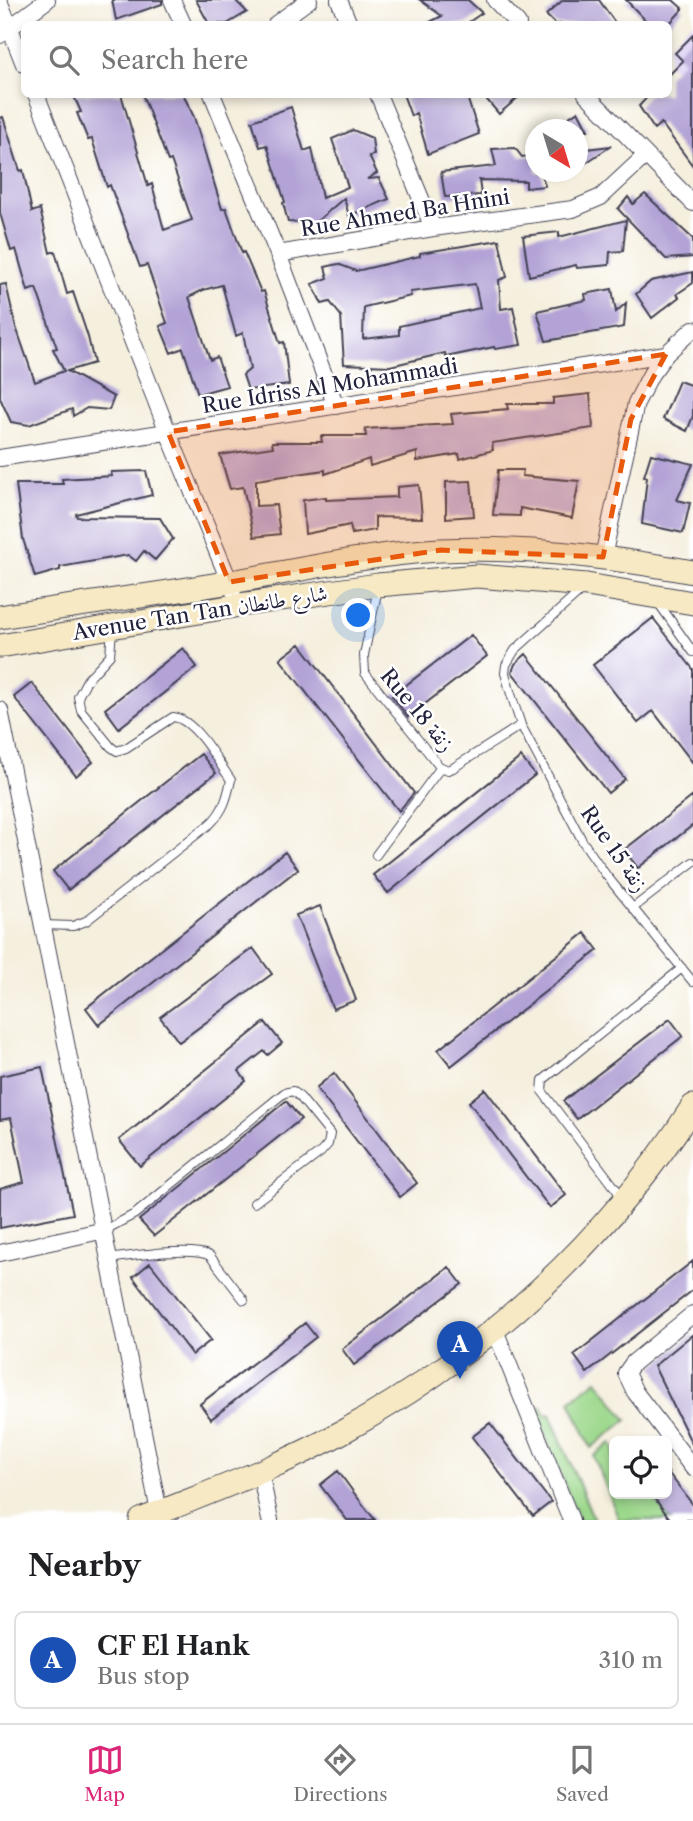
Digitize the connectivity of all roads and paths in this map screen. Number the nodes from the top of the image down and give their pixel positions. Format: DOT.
graph roads {
  1 [pos="47,0"];
  2 [pos="172,0"];
  3 [pos="309,0"];
  4 [pos="339,0"];
  5 [pos="495,0"];
  6 [pos="0,3"];
  7 [pos="182,21"];
  8 [pos="280,21"];
  9 [pos="348,21"];
  10 [pos="516,21"];
  11 [pos="5,31"];
  12 [pos="21,59"];
  13 [pos="38,98"];
  14 [pos="214,98"];
  15 [pos="380,98"];
  16 [pos="590,98"];
  17 [pos="645,156"];
  18 [pos="693,203"];
  19 [pos="433,228"];
  20 [pos="278,254"];
  21 [pos="693,328"];
  22 [pos="666,354"];
  23 [pos="337,406"];
  24 [pos="168,432"];
  25 [pos="1,457"];
  26 [pos="603,557"];
  27 [pos="693,572"];
  28 [pos="229,582"];
  29 [pos="378,585"];
  30 [pos="587,585"];
  31 [pos="654,595"];
  32 [pos="693,603"];
  33 [pos="240,605"];
  34 [pos="0,617"];
  35 [pos="113,627"];
  36 [pos="0,646"];
  37 [pos="693,652"];
  38 [pos="0,710"];
  39 [pos="521,726"];
  40 [pos="441,767"];
  41 [pos="376,855"];
  42 [pos="693,862"];
  43 [pos="634,908"];
  44 [pos="43,925"];
  45 [pos="682,968"];
  46 [pos="693,982"];
  47 [pos="693,1105"];
  48 [pos="625,1201"];
  49 [pos="254,1203"];
  50 [pos="105,1230"];
  51 [pos="0,1253"];
  52 [pos="109,1259"];
  53 [pos="244,1300"];
  54 [pos="693,1314"];
  55 [pos="495,1330"];
  56 [pos="693,1468"];
  57 [pos="260,1471"];
  58 [pos="150,1516"];
  59 [pos="270,1520"];
  60 [pos="571,1520"];
  1 -- 11 [label="street"];
  2 -- 7 [label="street"];
  3 -- 8 [label="street"];
  4 -- 9 [label="street"];
  5 -- 10 [label="street"];
  6 -- 11 [label="street"];
  11 -- 12 [label="street"];
  13 -- 24 [label="street"];
  14 -- 20 [label="street"];
  15 -- 19 [label="street"];
  16 -- 17 [label="street"];
  17 -- 18 [label="street"];
  17 -- 19 [label="street, Rue Ahmed Ba Hnini"];
  19 -- 20 [label="street, Rue Ahmed Ba Hnini"];
  20 -- 23 [label="street"];
  21 -- 22 [label="street"];
  22 -- 23 [label="street, Rue Idriss Al Mohammadi"];
  22 -- 26 [label="street"];
  23 -- 24 [label="street, Rue Idriss Al Mohammadi"];
  24 -- 25 [label="street, Rue Idriss Al Mohammadi"];
  24 -- 28 [label="street"];
  26 -- 27 [label="main road, Avenue Tan Tan شارع طانطان"];
  26 -- 28 [label="main road, Avenue Tan Tan شارع طانطان"];
  28 -- 33 [label="street"];
  28 -- 34 [label="main road, Avenue Tan Tan شارع طانطان"];
  29 -- 30 [label="main road, Avenue Tan Tan شارع طانطان"];
  29 -- 33 [label="main road, Avenue Tan Tan شارع طانطان"];
  29 -- 40 [label="lane, Rue 18 زنقة"];
  30 -- 31 [label="main road, Avenue Tan Tan شارع طانطان"];
  30 -- 39 [label="lane, Rue 15 زنقة"];
  31 -- 32 [label="main road, Avenue Tan Tan شارع طانطان"];
  31 -- 37 [label="lane"];
  33 -- 35 [label="main road, Avenue Tan Tan شارع طانطان"];
  35 -- 36 [label="main road, Avenue Tan Tan شارع طانطان"];
  35 -- 44 [label="lane"];
  38 -- 44 [label="street"];
  39 -- 40 [label="lane, Rue 18 زنقة"];
  39 -- 43 [label="lane, Rue 15 زنقة"];
  40 -- 41 [label="lane"];
  42 -- 43 [label="lane"];
  43 -- 45 [label="lane, Rue 15 زنقة"];
  44 -- 50 [label="street"];
  45 -- 46 [label="lane, Rue 15 زنقة"];
  45 -- 48 [label="lane"];
  47 -- 48 [label="main road"];
  48 -- 55 [label="main road"];
  49 -- 50 [label="lane"];
  50 -- 51 [label="street"];
  50 -- 52 [label="street"];
  52 -- 53 [label="lane"];
  52 -- 58 [label="street"];
  54 -- 56 [label="street"];
  55 -- 57 [label="main road"];
  55 -- 60 [label="street"];
  57 -- 58 [label="main road"];
  57 -- 59 [label="street"];
}
